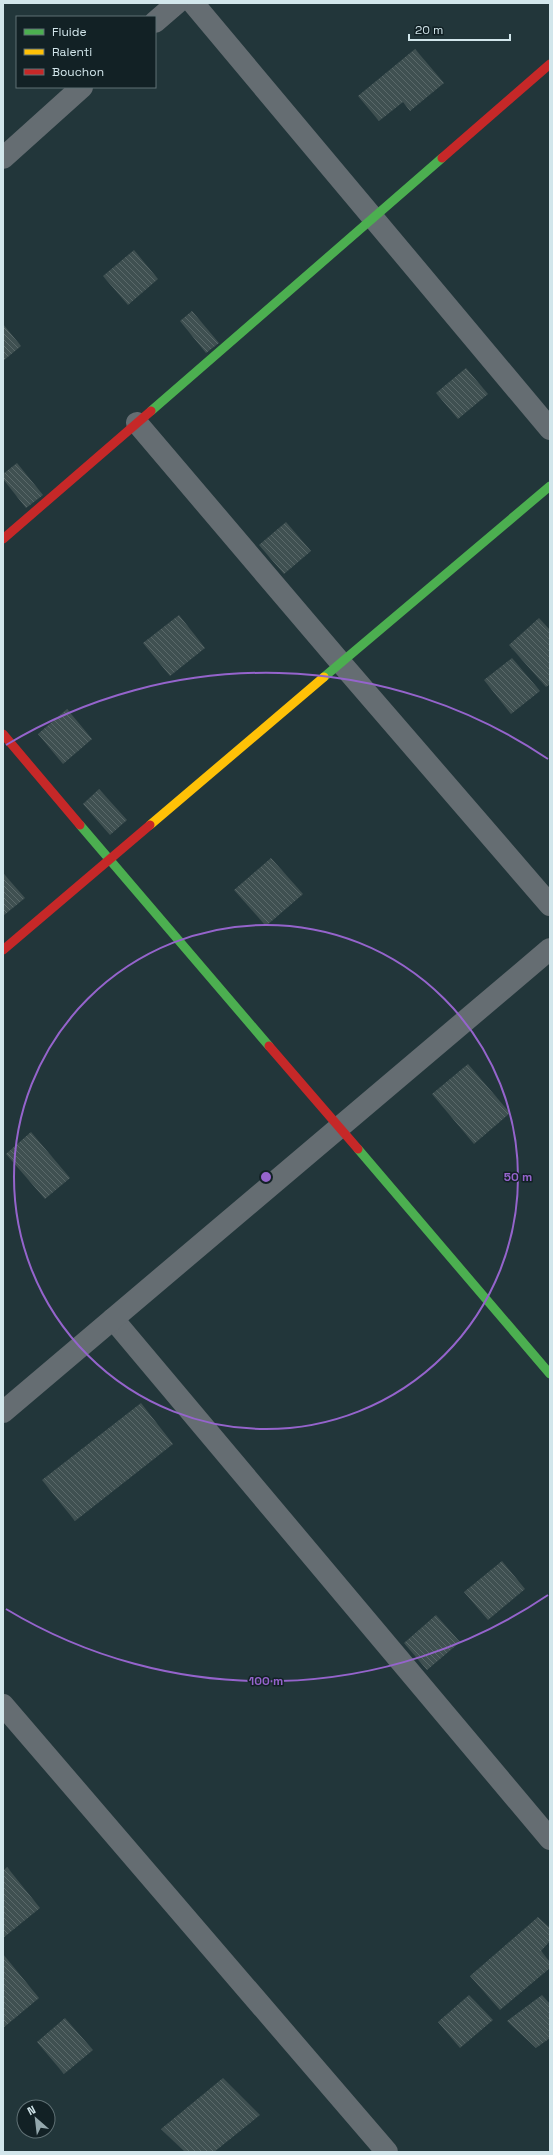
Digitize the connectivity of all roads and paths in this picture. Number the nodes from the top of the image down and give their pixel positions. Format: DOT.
graph roads {
  1 [pos="177,3"];
  2 [pos="193,3"];
  3 [pos="156,21"];
  4 [pos="550,64"];
  5 [pos="81,88"];
  6 [pos="3,158"];
  7 [pos="373,218"];
  8 [pos="137,423"];
  9 [pos="550,429"];
  10 [pos="550,486"];
  11 [pos="3,540"];
  12 [pos="341,663"];
  13 [pos="3,734"];
  14 [pos="110,859"];
  15 [pos="550,905"];
  16 [pos="550,949"];
  17 [pos="3,950"];
  18 [pos="339,1126"];
  19 [pos="113,1319"];
  20 [pos="550,1374"];
  21 [pos="3,1412"];
  22 [pos="3,1705"];
  23 [pos="550,1839"];
  24 [pos="387,2152"];
  1 -- 3 [label="street"];
  2 -- 7 [label="street"];
  4 -- 7 [label="street"];
  5 -- 6 [label="street"];
  7 -- 8 [label="street"];
  7 -- 9 [label="street"];
  8 -- 11 [label="street"];
  8 -- 12 [label="street"];
  10 -- 12 [label="street"];
  12 -- 14 [label="street"];
  12 -- 15 [label="street"];
  13 -- 14 [label="street"];
  14 -- 17 [label="street"];
  14 -- 18 [label="street"];
  16 -- 18 [label="street"];
  18 -- 19 [label="street"];
  18 -- 20 [label="street"];
  19 -- 21 [label="street"];
  19 -- 23 [label="street"];
  22 -- 24 [label="street"];
}
